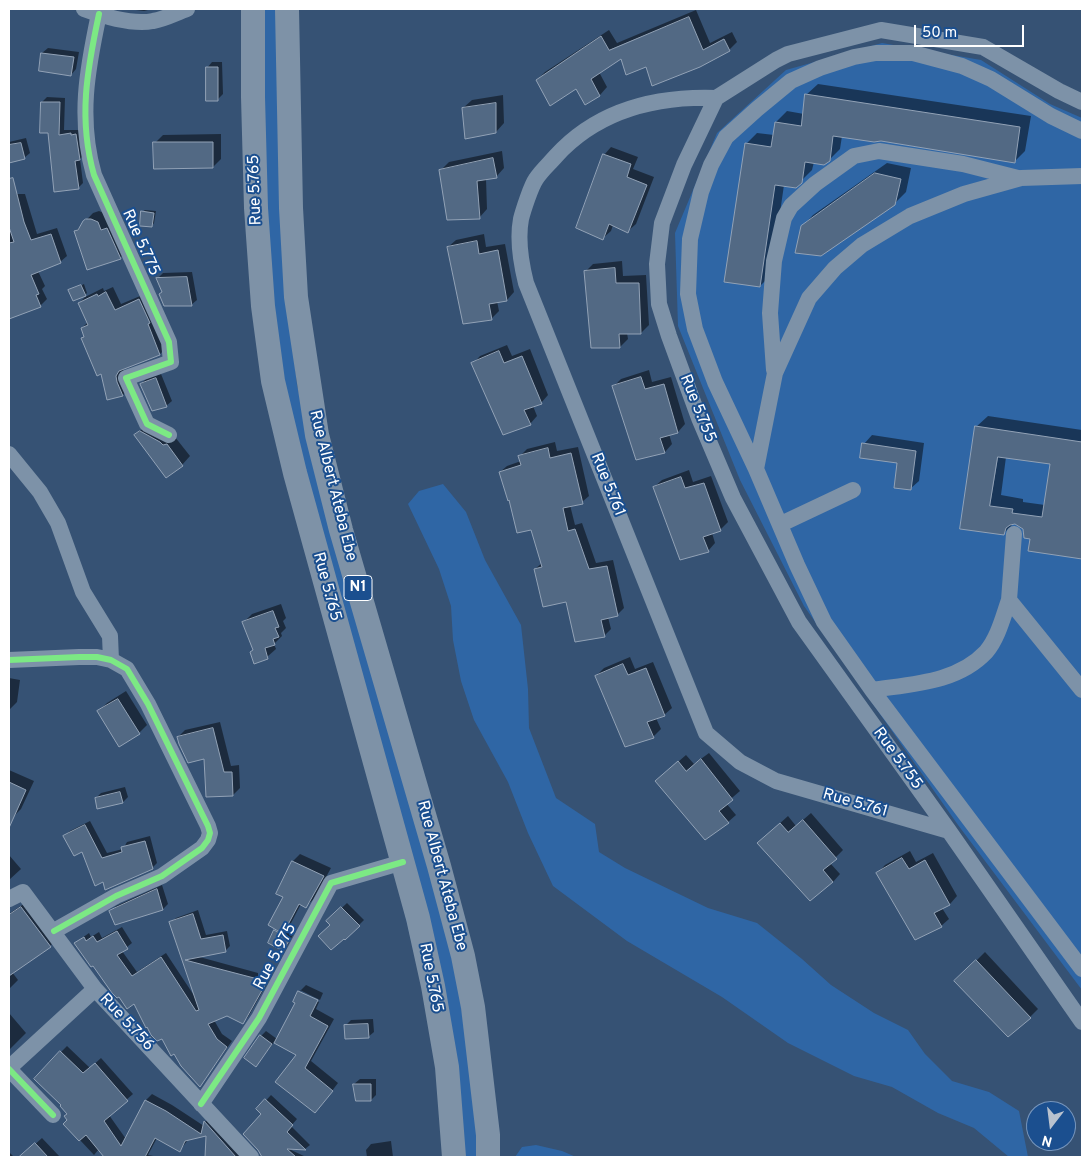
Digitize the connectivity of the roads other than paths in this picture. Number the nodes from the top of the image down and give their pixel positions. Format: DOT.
graph roads {
  1 [pos="187,9"];
  2 [pos="253,9"];
  3 [pos="287,9"];
  4 [pos="91,12"];
  5 [pos="716,98"];
  6 [pos="1082,102"];
  7 [pos="1082,131"];
  8 [pos="1082,176"];
  9 [pos="1020,178"];
  10 [pos="774,373"];
  11 [pos="169,435"];
  12 [pos="9,454"];
  13 [pos="756,469"];
  14 [pos="853,490"];
  15 [pos="781,524"];
  16 [pos="1014,534"];
  17 [pos="1009,600"];
  18 [pos="9,660"];
  19 [pos="111,660"];
  20 [pos="872,690"];
  21 [pos="1082,690"];
  22 [pos="949,831"];
  23 [pos="403,862"];
  24 [pos="9,899"];
  25 [pos="54,931"];
  26 [pos="1082,969"];
  27 [pos="95,989"];
  28 [pos="1082,1022"];
  29 [pos="9,1069"];
  30 [pos="201,1104"];
  31 [pos="53,1116"];
  32 [pos="251,1157"];
  33 [pos="454,1157"];
  34 [pos="488,1157"];
  1 -- 4 [label="street"];
  2 -- 23 [label="highway, Rue 5.765 / N1"];
  3 -- 34 [label="highway, Rue Albert Ateba Ebe / N1"];
  4 -- 11 [label="street, Rue 5.775"];
  5 -- 6 [label="street"];
  5 -- 22 [label="street, Rue 5.755"];
  5 -- 22 [label="street, Rue 5.761"];
  7 -- 13 [label="street"];
  8 -- 9 [label="street"];
  9 -- 10 [label="street"];
  9 -- 10 [label="street"];
  10 -- 13 [label="street"];
  12 -- 19 [label="street"];
  13 -- 15 [label="street"];
  14 -- 15 [label="street"];
  15 -- 20 [label="street"];
  16 -- 17 [label="street"];
  17 -- 20 [label="street"];
  17 -- 21 [label="street"];
  18 -- 19 [label="street"];
  19 -- 25 [label="street"];
  20 -- 26 [label="street"];
  22 -- 28 [label="street, Rue 5.755"];
  23 -- 30 [label="street, Rue 5.975"];
  23 -- 33 [label="highway, Rue 5.765 / N1"];
  24 -- 25 [label="street, Rue 5.756"];
  25 -- 27 [label="street, Rue 5.756"];
  27 -- 29 [label="street"];
  27 -- 30 [label="street, Rue 5.756"];
  29 -- 31 [label="street"];
  30 -- 32 [label="street, Rue 5.756"];
}
